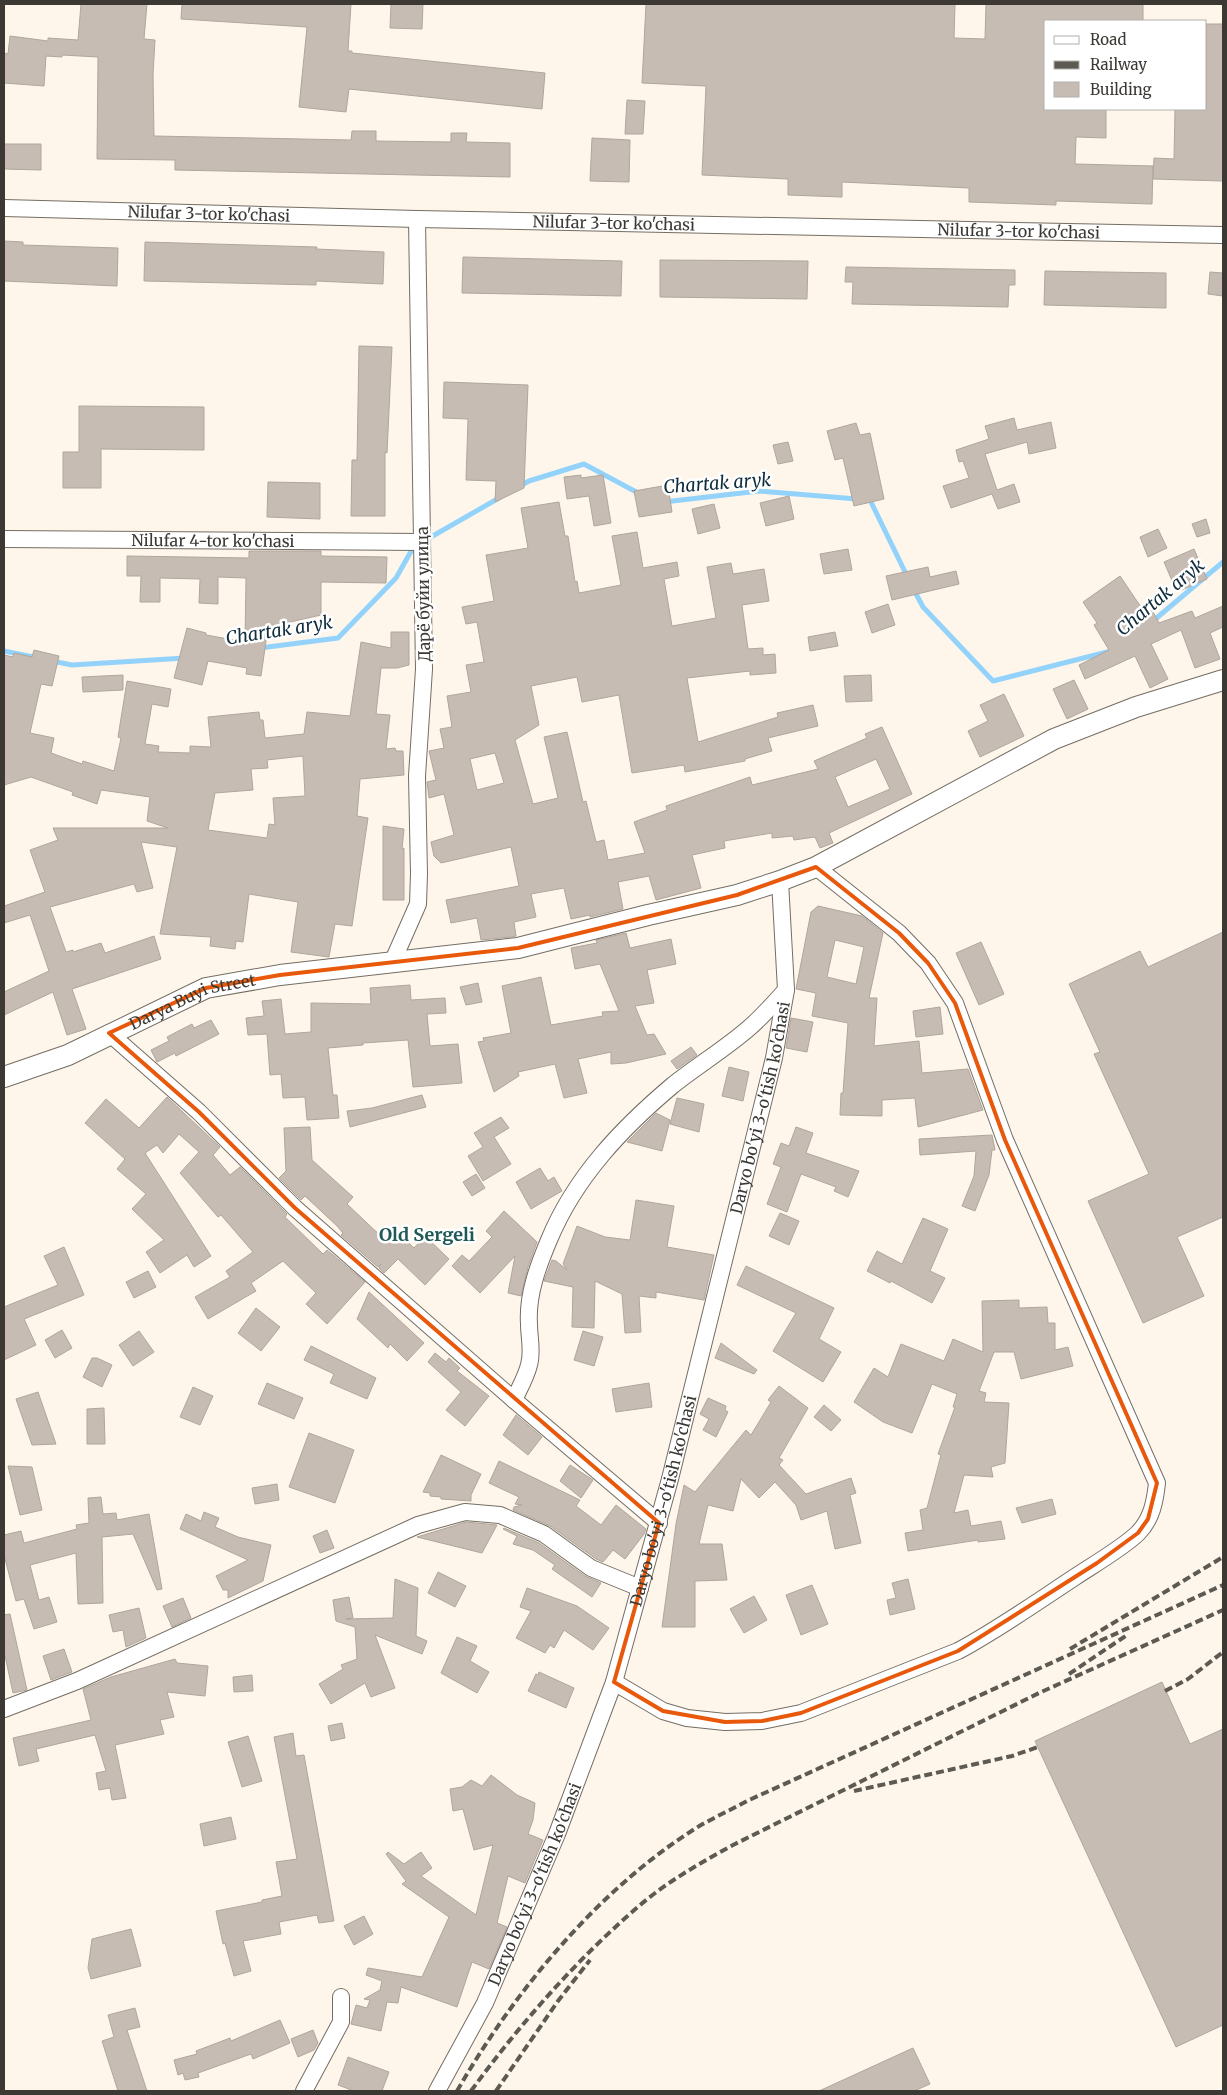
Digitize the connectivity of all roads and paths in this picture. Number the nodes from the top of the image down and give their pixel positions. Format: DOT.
graph roads {
  1 [pos="4,208"];
  2 [pos="417,219"];
  3 [pos="1223,235"];
  4 [pos="4,539"];
  5 [pos="422,542"];
  6 [pos="1223,680"];
  7 [pos="816,867"];
  8 [pos="780,882"];
  9 [pos="392,963"];
  10 [pos="786,990"];
  11 [pos="110,1033"];
  12 [pos="4,1077"];
  13 [pos="514,1400"];
  14 [pos="658,1523"];
  15 [pos="640,1588"];
  16 [pos="614,1682"];
  17 [pos="4,1709"];
  18 [pos="341,1997"];
  19 [pos="304,2091"];
  20 [pos="437,2091"];
  1 -- 2 [label="street, Nilufar 3-tor ko'chasi"];
  2 -- 3 [label="street, Nilufar 3-tor ko'chasi"];
  2 -- 5 [label="street, Дарё буйи улица"];
  4 -- 5 [label="street, Nilufar 4-tor ko'chasi"];
  5 -- 9 [label="street, Дарё буйи улица"];
  6 -- 7 [label="street, Darya Buyi Street"];
  7 -- 8 [label="street, Darya Buyi Street"];
  7 -- 16 [label="street"];
  8 -- 9 [label="street, Darya Buyi Street"];
  8 -- 10 [label="street, Daryo bo'yi 3-o'tish ko'chasi"];
  9 -- 11 [label="street, Darya Buyi Street"];
  10 -- 13 [label="street"];
  10 -- 14 [label="street, Daryo bo'yi 3-o'tish ko'chasi"];
  11 -- 12 [label="street, Darya Buyi Street"];
  11 -- 13 [label="street"];
  13 -- 14 [label="street"];
  14 -- 15 [label="street, Daryo bo'yi 3-o'tish ko'chasi"];
  15 -- 16 [label="street, Daryo bo'yi 3-o'tish ko'chasi"];
  15 -- 17 [label="street"];
  16 -- 20 [label="street, Daryo bo'yi 3-o'tish ko'chasi"];
  18 -- 19 [label="street"];
}
